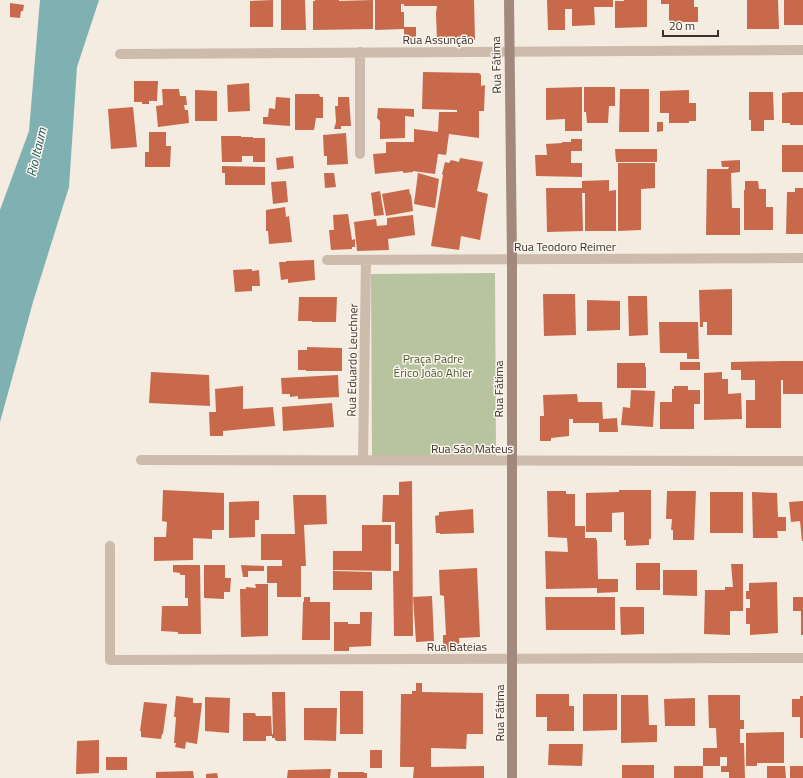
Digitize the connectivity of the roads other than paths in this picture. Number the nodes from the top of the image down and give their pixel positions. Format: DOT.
graph roads {
  1 [pos="509,0"];
  2 [pos="803,50"];
  3 [pos="360,52"];
  4 [pos="509,52"];
  5 [pos="120,54"];
  6 [pos="360,154"];
  7 [pos="803,258"];
  8 [pos="512,259"];
  9 [pos="327,260"];
  10 [pos="366,260"];
  11 [pos="141,460"];
  12 [pos="364,460"];
  13 [pos="511,461"];
  14 [pos="803,461"];
  15 [pos="110,546"];
  16 [pos="803,658"];
  17 [pos="512,659"];
  18 [pos="512,778"];
  1 -- 4 [label="main road, Rua Fátima"];
  2 -- 4 [label="street, Rua Assunção"];
  3 -- 4 [label="street, Rua Assunção"];
  3 -- 5 [label="street, Rua Assunção"];
  3 -- 6 [label="street"];
  4 -- 8 [label="main road, Rua Fátima"];
  7 -- 8 [label="street, Rua Teodoro Reimer"];
  8 -- 10 [label="street, Rua Teodoro Reimer"];
  8 -- 13 [label="main road, Rua Fátima"];
  9 -- 10 [label="street, Rua Teodoro Reimer"];
  10 -- 12 [label="street, Rua Eduardo Leuchner"];
  11 -- 12 [label="street, Rua São Mateus"];
  12 -- 13 [label="street, Rua São Mateus"];
  13 -- 14 [label="street, Rua São Mateus"];
  13 -- 17 [label="main road, Rua Fátima"];
  15 -- 17 [label="street, Rua Bateias"];
  16 -- 17 [label="street, Rua Bateias"];
  17 -- 18 [label="main road, Rua Fátima"];
}
